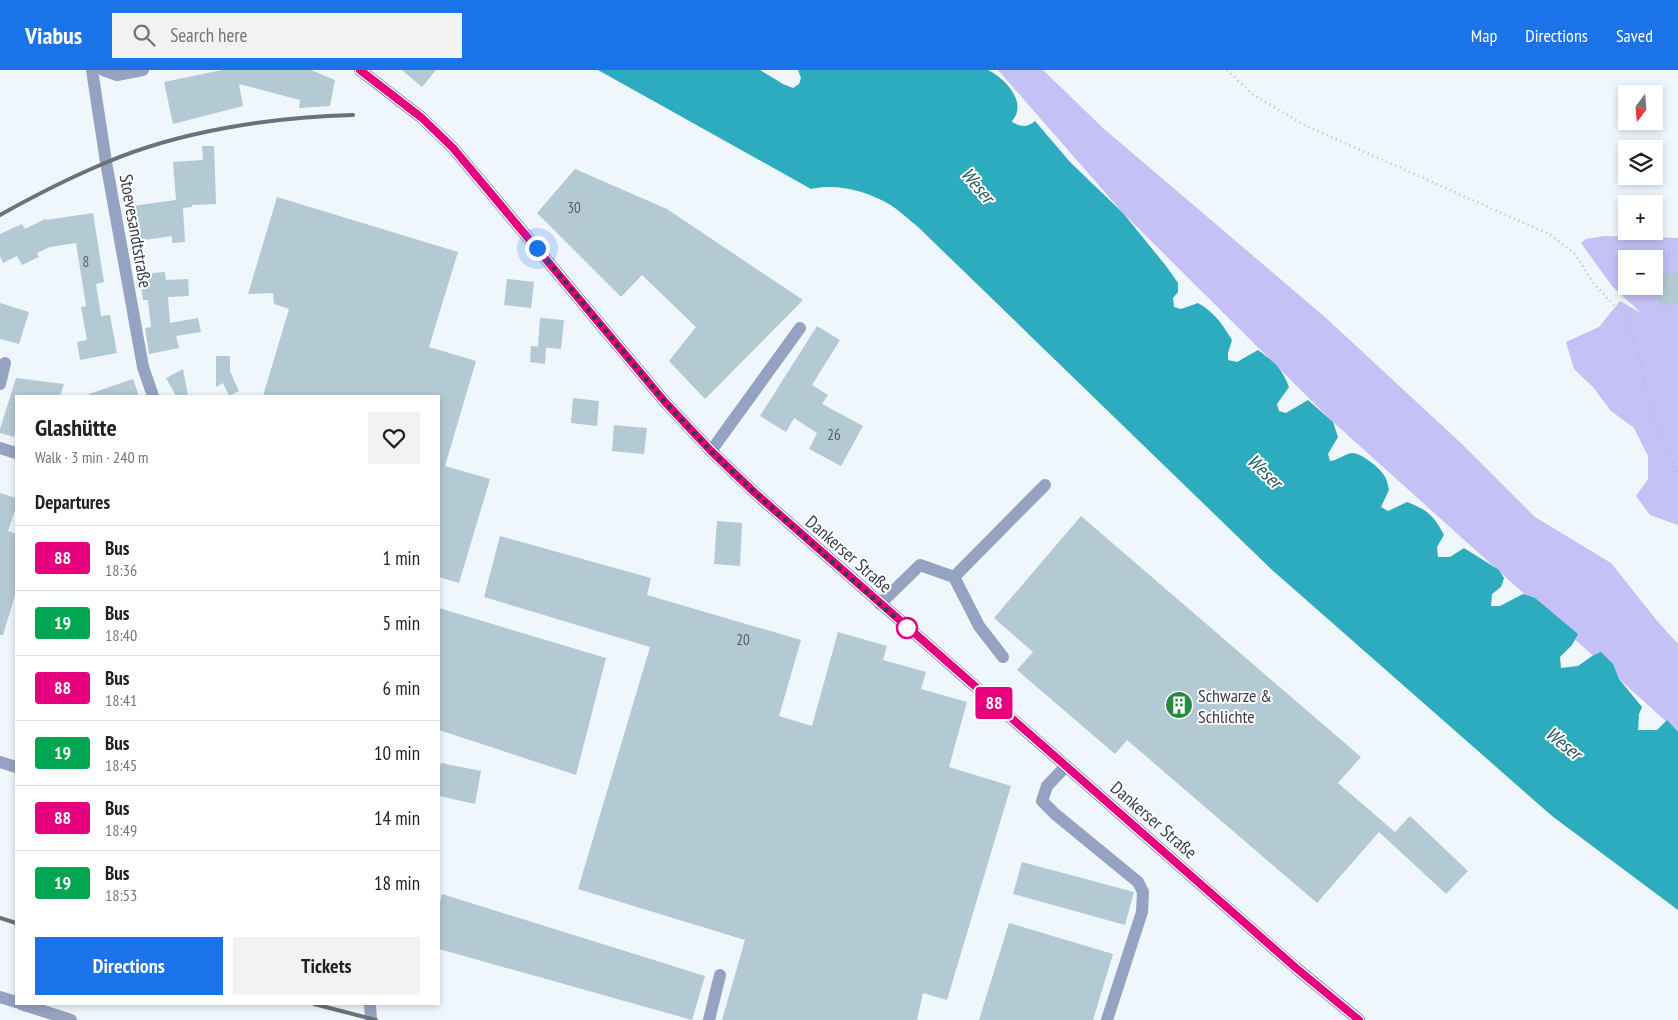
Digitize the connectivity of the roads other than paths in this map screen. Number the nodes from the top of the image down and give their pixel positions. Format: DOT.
graph roads {
  1 [pos="92,70"];
  2 [pos="103,70"];
  3 [pos="143,70"];
  4 [pos="360,70"];
  5 [pos="800,328"];
  6 [pos="5,363"];
  7 [pos="0,384"];
  8 [pos="153,395"];
  9 [pos="0,448"];
  10 [pos="711,451"];
  11 [pos="15,453"];
  12 [pos="1045,485"];
  13 [pos="954,577"];
  14 [pos="880,604"];
  15 [pos="1003,657"];
  16 [pos="0,762"];
  17 [pos="1066,766"];
  18 [pos="15,767"];
  19 [pos="720,975"];
  20 [pos="0,997"];
  21 [pos="15,1002"];
  22 [pos="22,1005"];
  23 [pos="370,1005"];
  24 [pos="45,1016"];
  25 [pos="71,1020"];
  26 [pos="371,1020"];
  27 [pos="709,1020"];
  28 [pos="1106,1020"];
  29 [pos="1359,1020"];
  1 -- 8 [label="street, Stoevesandtstraße"];
  2 -- 3 [label="street"];
  4 -- 10 [label="main road, Dankerser Straße"];
  5 -- 10 [label="street"];
  6 -- 7 [label="street"];
  9 -- 11 [label="street"];
  10 -- 14 [label="main road, Dankerser Straße"];
  12 -- 13 [label="street"];
  13 -- 14 [label="street"];
  13 -- 15 [label="street"];
  14 -- 17 [label="main road, Dankerser Straße"];
  16 -- 18 [label="street"];
  17 -- 28 [label="street"];
  17 -- 29 [label="main road, Dankerser Straße"];
  19 -- 27 [label="street"];
  20 -- 21 [label="street"];
  22 -- 24 [label="street"];
  23 -- 26 [label="street"];
  24 -- 25 [label="street"];
}
